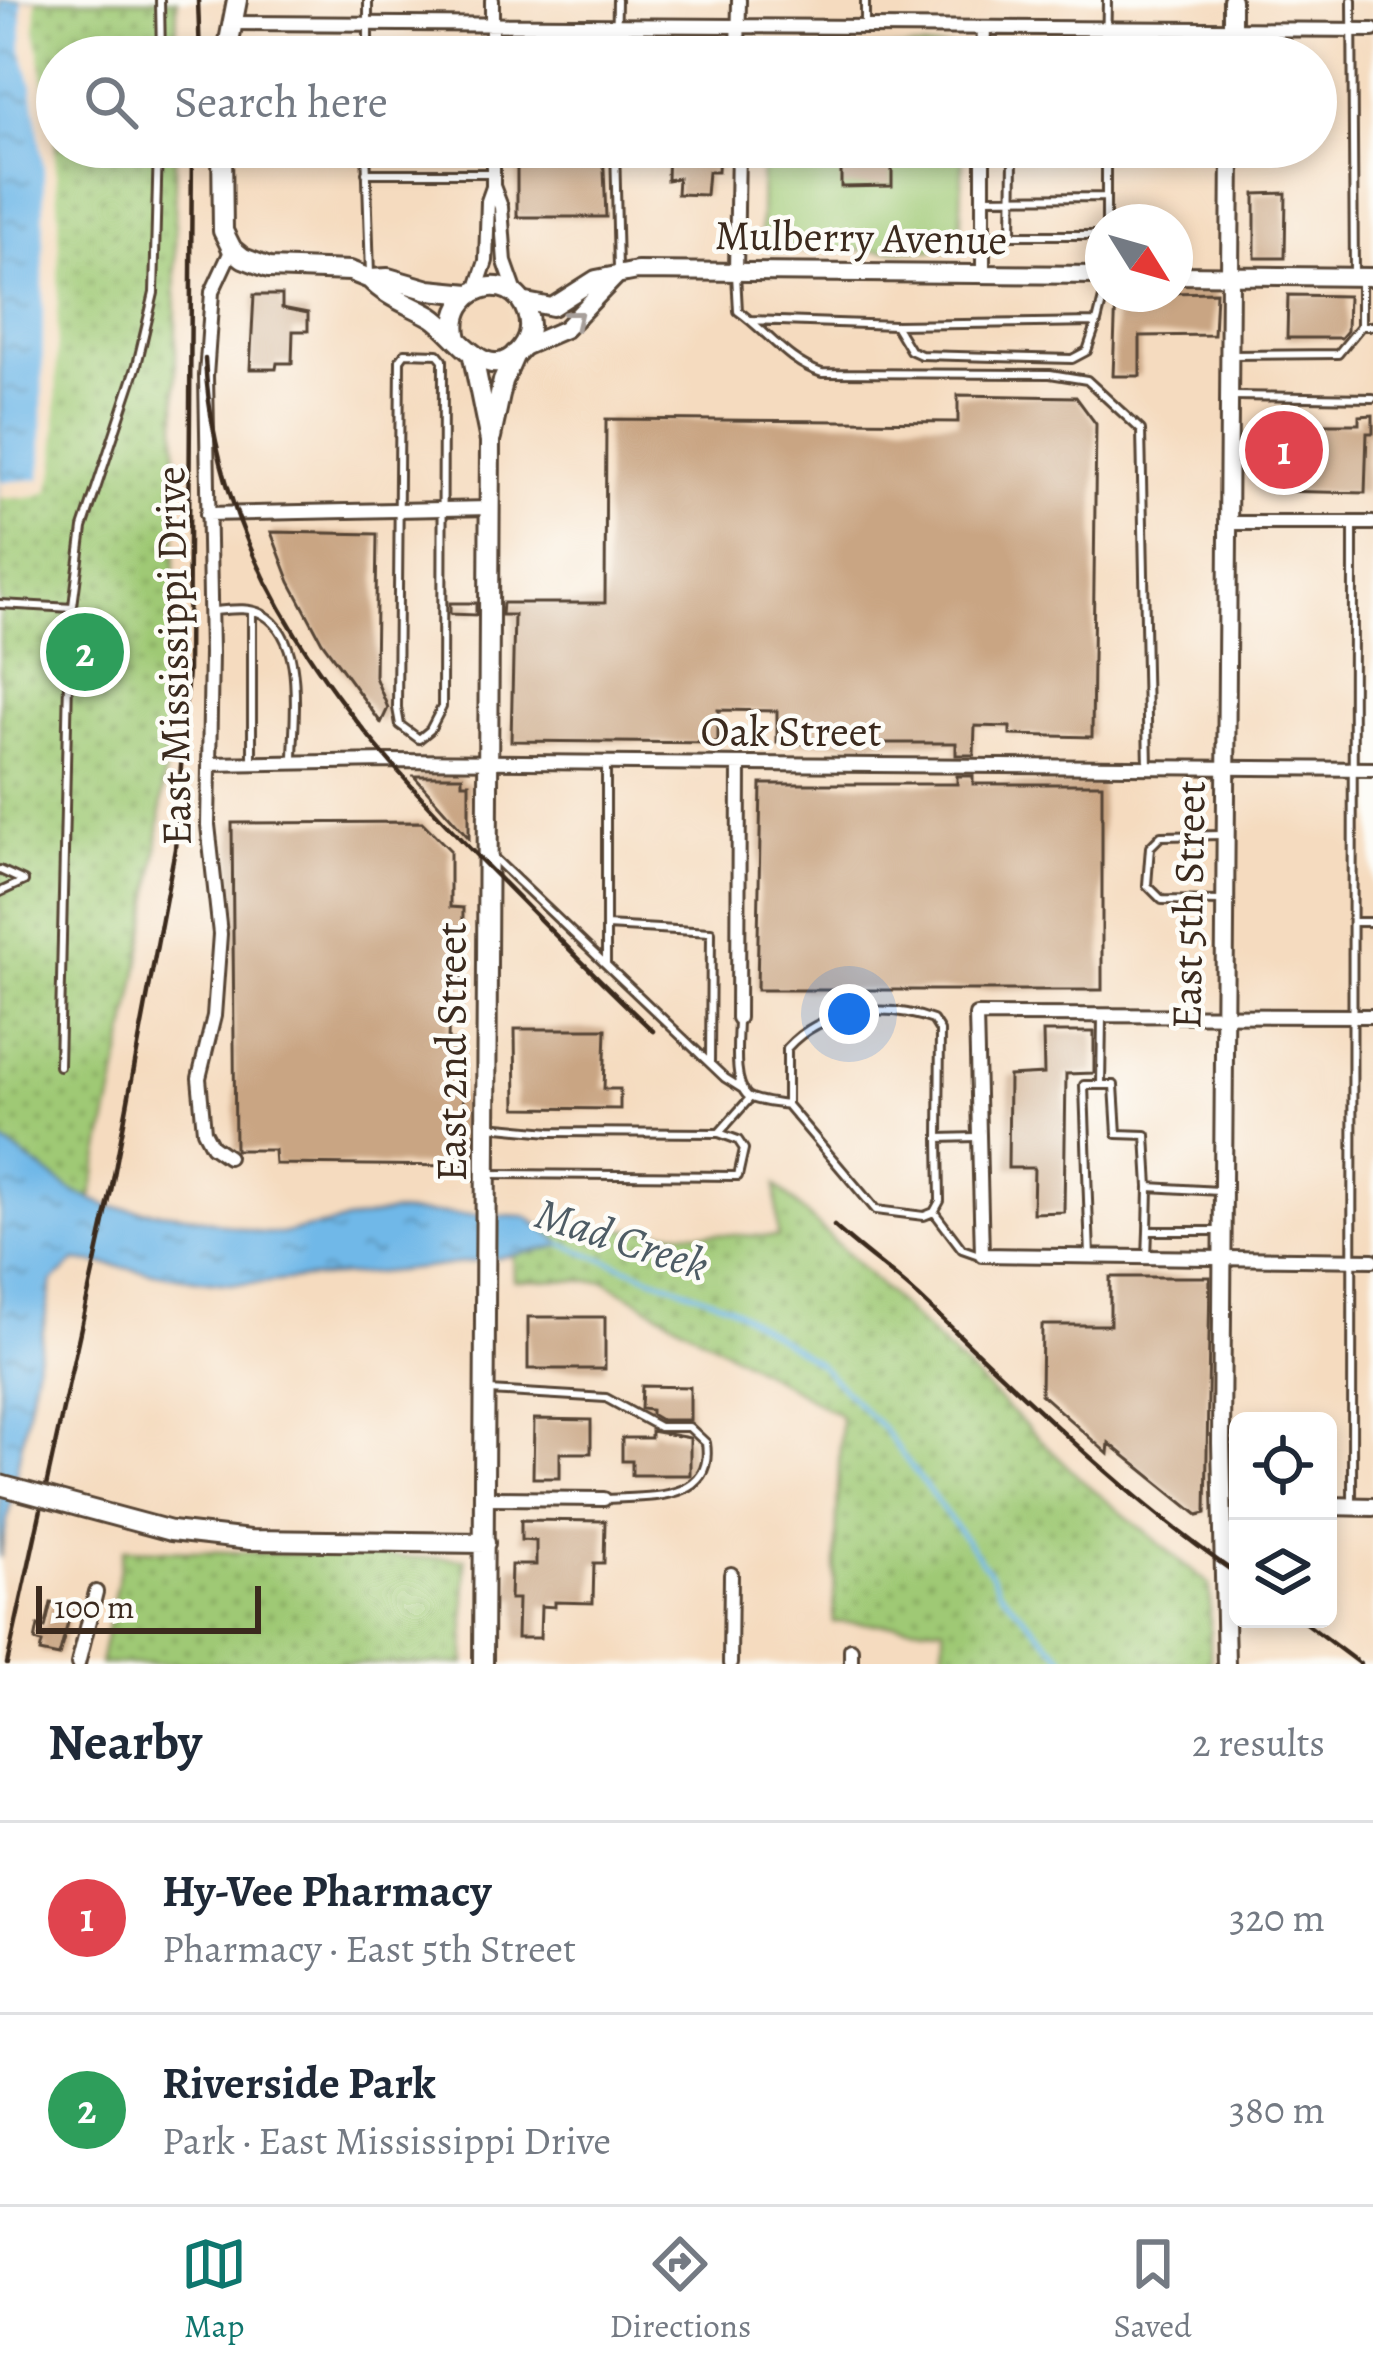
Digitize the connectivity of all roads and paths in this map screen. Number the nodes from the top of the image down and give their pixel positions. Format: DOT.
graph roads {
  1 [pos="160,0"];
  2 [pos="224,0"];
  3 [pos="237,0"];
  4 [pos="368,0"];
  5 [pos="492,0"];
  6 [pos="617,0"];
  7 [pos="739,0"];
  8 [pos="865,0"];
  9 [pos="1107,0"];
  10 [pos="1232,0"];
  11 [pos="1352,0"];
  12 [pos="230,23"];
  13 [pos="368,24"];
  14 [pos="492,25"];
  15 [pos="616,26"];
  16 [pos="739,26"];
  17 [pos="865,27"];
  18 [pos="984,28"];
  19 [pos="1107,28"];
  20 [pos="1232,29"];
  21 [pos="1352,30"];
  22 [pos="1373,30"];
  23 [pos="161,36"];
  24 [pos="228,36"];
  25 [pos="368,36"];
  26 [pos="492,36"];
  27 [pos="616,36"];
  28 [pos="739,36"];
  29 [pos="984,36"];
  30 [pos="1107,36"];
  31 [pos="1232,36"];
  32 [pos="157,168"];
  33 [pos="222,168"];
  34 [pos="366,168"];
  35 [pos="493,168"];
  36 [pos="615,168"];
  37 [pos="737,168"];
  38 [pos="982,168"];
  39 [pos="1012,168"];
  40 [pos="1106,168"];
  41 [pos="1226,168"];
  42 [pos="366,173"];
  43 [pos="493,180"];
  44 [pos="1106,197"];
  45 [pos="982,198"];
  46 [pos="1012,198"];
  47 [pos="1106,204"];
  48 [pos="982,235"];
  49 [pos="1012,235"];
  50 [pos="1085,235"];
  51 [pos="232,249"];
  52 [pos="736,272"];
  53 [pos="618,274"];
  54 [pos="983,275"];
  55 [pos="1085,275"];
  56 [pos="1193,275"];
  57 [pos="1231,276"];
  58 [pos="1363,277"];
  59 [pos="370,279"];
  60 [pos="473,292"];
  61 [pos="519,299"];
  62 [pos="1100,312"];
  63 [pos="751,320"];
  64 [pos="1097,322"];
  65 [pos="895,325"];
  66 [pos="1360,326"];
  67 [pos="1373,326"];
  68 [pos="457,338"];
  69 [pos="518,351"];
  70 [pos="1229,355"];
  71 [pos="473,357"];
  72 [pos="1229,396"];
  73 [pos="1373,398"];
  74 [pos="490,441"];
  75 [pos="490,508"];
  76 [pos="443,509"];
  77 [pos="401,510"];
  78 [pos="207,514"];
  79 [pos="1228,523"];
  80 [pos="1353,523"];
  81 [pos="1373,523"];
  82 [pos="0,604"];
  83 [pos="73,608"];
  84 [pos="210,611"];
  85 [pos="252,611"];
  86 [pos="419,739"];
  87 [pos="252,761"];
  88 [pos="293,761"];
  89 [pos="416,763"];
  90 [pos="209,764"];
  91 [pos="488,764"];
  92 [pos="606,764"];
  93 [pos="739,764"];
  94 [pos="1148,767"];
  95 [pos="1226,769"];
  96 [pos="1352,769"];
  97 [pos="1373,769"];
  98 [pos="1226,835"];
  99 [pos="488,852"];
  100 [pos="0,870"];
  101 [pos="0,892"];
  102 [pos="1226,901"];
  103 [pos="1351,922"];
  104 [pos="1373,922"];
  105 [pos="606,926"];
  106 [pos="606,964"];
  107 [pos="1102,1015"];
  108 [pos="1225,1015"];
  109 [pos="1350,1016"];
  110 [pos="1373,1016"];
  111 [pos="738,1018"];
  112 [pos="710,1063"];
  113 [pos="59,1066"];
  114 [pos="1102,1085"];
  115 [pos="743,1090"];
  116 [pos="750,1098"];
  117 [pos="787,1105"];
  118 [pos="487,1126"];
  119 [pos="719,1133"];
  120 [pos="979,1137"];
  121 [pos="939,1138"];
  122 [pos="228,1157"];
  123 [pos="487,1174"];
  124 [pos="1149,1187"];
  125 [pos="1223,1192"];
  126 [pos="934,1212"];
  127 [pos="1148,1231"];
  128 [pos="1223,1231"];
  129 [pos="982,1255"];
  130 [pos="1090,1257"];
  131 [pos="1147,1258"];
  132 [pos="1223,1259"];
  133 [pos="1351,1260"];
  134 [pos="1373,1260"];
  135 [pos="486,1390"];
  136 [pos="1229,1471"];
  137 [pos="0,1485"];
  138 [pos="485,1498"];
  139 [pos="604,1499"];
  140 [pos="1337,1506"];
  141 [pos="1352,1507"];
  142 [pos="1373,1507"];
  143 [pos="1230,1520"];
  144 [pos="485,1543"];
  145 [pos="731,1574"];
  146 [pos="96,1592"];
  147 [pos="78,1664"];
  148 [pos="483,1664"];
  149 [pos="730,1664"];
  150 [pos="1226,1664"];
  1 -- 23 [label="lane"];
  2 -- 12 [label="main road"];
  3 -- 12 [label="main road"];
  4 -- 13 [label="lane"];
  5 -- 14 [label="street"];
  6 -- 15 [label="lane"];
  7 -- 16 [label="street"];
  8 -- 17 [label="lane"];
  9 -- 19 [label="lane"];
  10 -- 20 [label="street"];
  11 -- 21 [label="lane"];
  12 -- 13 [label="street"];
  12 -- 24 [label="main road"];
  13 -- 14 [label="street"];
  13 -- 25 [label="lane"];
  14 -- 15 [label="street"];
  14 -- 26 [label="street"];
  15 -- 16 [label="street"];
  15 -- 27 [label="lane"];
  16 -- 17 [label="street"];
  16 -- 28 [label="street"];
  17 -- 18 [label="street"];
  18 -- 19 [label="street"];
  18 -- 29 [label="street"];
  19 -- 20 [label="street"];
  19 -- 30 [label="lane"];
  20 -- 21 [label="street"];
  20 -- 31 [label="street"];
  21 -- 22 [label="street"];
  21 -- 58 [label="lane"];
  32 -- 83 [label="lane"];
  33 -- 51 [label="main road"];
  34 -- 42 [label="lane"];
  35 -- 43 [label="street"];
  36 -- 53 [label="lane"];
  37 -- 52 [label="street"];
  38 -- 45 [label="street"];
  39 -- 46 [label="lane"];
  40 -- 44 [label="lane"];
  41 -- 57 [label="street, East 5th Street"];
  42 -- 43 [label="lane"];
  42 -- 59 [label="lane"];
  43 -- 60 [label="street"];
  43 -- 61 [label="street"];
  44 -- 46 [label="lane"];
  44 -- 47 [label="lane"];
  45 -- 46 [label="lane"];
  45 -- 48 [label="street"];
  46 -- 49 [label="lane"];
  48 -- 49 [label="lane"];
  48 -- 54 [label="street"];
  49 -- 50 [label="lane"];
  51 -- 59 [label="main road"];
  51 -- 78 [label="street, East Mississippi Drive"];
  52 -- 53 [label="street, Mulberry Avenue"];
  52 -- 54 [label="street, Mulberry Avenue"];
  52 -- 63 [label="lane"];
  53 -- 61 [label="street, Mulberry Avenue"];
  69 -- 53 [label="street, one-way"];
  54 -- 55 [label="street, Mulberry Avenue"];
  56 -- 57 [label="street"];
  57 -- 58 [label="street"];
  57 -- 70 [label="street, East 5th Street"];
  58 -- 66 [label="lane"];
  59 -- 60 [label="main road"];
  59 -- 68 [label="main road"];
  60 -- 61 [label="main road"];
  60 -- 68 [label="main road"];
  61 -- 69 [label="main road"];
  62 -- 64 [label="lane"];
  63 -- 65 [label="lane"];
  63 -- 94 [label="lane"];
  64 -- 65 [label="lane"];
  64 -- 65 [label="lane"];
  66 -- 67 [label="lane"];
  66 -- 70 [label="lane"];
  68 -- 71 [label="main road"];
  69 -- 71 [label="main road"];
  69 -- 74 [label="main road, East 2nd Street"];
  70 -- 72 [label="street, East 5th Street"];
  71 -- 74 [label="main road, East 2nd Street"];
  72 -- 73 [label="lane"];
  72 -- 79 [label="street, East 5th Street"];
  74 -- 75 [label="main road, East 2nd Street"];
  75 -- 76 [label="street"];
  75 -- 91 [label="main road, East 2nd Street"];
  76 -- 77 [label="street"];
  76 -- 77 [label="lane"];
  76 -- 86 [label="lane"];
  77 -- 78 [label="street"];
  77 -- 86 [label="lane"];
  78 -- 84 [label="street, East Mississippi Drive"];
  79 -- 80 [label="street"];
  79 -- 95 [label="street, East 5th Street"];
  80 -- 81 [label="street"];
  80 -- 96 [label="lane"];
  82 -- 83 [label="lane"];
  83 -- 113 [label="lane"];
  84 -- 85 [label="lane"];
  84 -- 90 [label="street, East Mississippi Drive"];
  85 -- 87 [label="lane"];
  85 -- 88 [label="lane"];
  86 -- 89 [label="lane"];
  87 -- 88 [label="street, Oak Street"];
  87 -- 90 [label="street, Oak Street"];
  88 -- 89 [label="street, Oak Street"];
  89 -- 91 [label="street, Oak Street"];
  90 -- 122 [label="street, East Mississippi Drive"];
  91 -- 92 [label="street, Oak Street"];
  91 -- 99 [label="main road, East 2nd Street"];
  92 -- 93 [label="street, Oak Street"];
  92 -- 105 [label="lane"];
  93 -- 94 [label="street, Oak Street"];
  93 -- 111 [label="street"];
  94 -- 95 [label="street, Oak Street"];
  95 -- 96 [label="street, Oak Street"];
  95 -- 98 [label="street, East 5th Street"];
  96 -- 97 [label="street, Oak Street"];
  96 -- 103 [label="lane"];
  98 -- 102 [label="street, East 5th Street"];
  98 -- 102 [label="lane"];
  99 -- 106 [label="lane"];
  99 -- 118 [label="main road, East 2nd Street"];
  100 -- 101 [label="lane"];
  102 -- 108 [label="street, East 5th Street"];
  103 -- 104 [label="lane"];
  103 -- 109 [label="lane"];
  105 -- 106 [label="lane"];
  105 -- 112 [label="lane"];
  106 -- 112 [label="lane"];
  107 -- 108 [label="street"];
  107 -- 114 [label="lane"];
  107 -- 120 [label="street"];
  108 -- 109 [label="street"];
  108 -- 125 [label="street, East 5th Street"];
  109 -- 110 [label="street"];
  109 -- 133 [label="lane"];
  111 -- 115 [label="lane"];
  112 -- 115 [label="lane"];
  114 -- 124 [label="lane"];
  114 -- 130 [label="lane"];
  115 -- 116 [label="lane"];
  116 -- 117 [label="lane"];
  116 -- 119 [label="lane"];
  117 -- 121 [label="lane"];
  117 -- 126 [label="lane"];
  118 -- 119 [label="lane"];
  118 -- 123 [label="main road, East 2nd Street"];
  119 -- 123 [label="lane"];
  120 -- 121 [label="lane"];
  120 -- 129 [label="street"];
  121 -- 126 [label="lane"];
  123 -- 135 [label="main road, East 2nd Street"];
  124 -- 125 [label="lane"];
  124 -- 127 [label="lane"];
  125 -- 128 [label="street, East 5th Street"];
  126 -- 129 [label="lane"];
  127 -- 128 [label="lane"];
  127 -- 131 [label="lane"];
  128 -- 132 [label="street, East 5th Street"];
  129 -- 130 [label="street"];
  130 -- 131 [label="street"];
  131 -- 132 [label="street"];
  132 -- 133 [label="street"];
  132 -- 136 [label="street, East 5th Street"];
  133 -- 134 [label="street"];
  133 -- 141 [label="lane"];
  135 -- 138 [label="main road, East 2nd Street"];
  135 -- 139 [label="lane"];
  137 -- 144 [label="main road, bridge"];
  138 -- 139 [label="street"];
  138 -- 144 [label="main road, East 2nd Street"];
  140 -- 141 [label="street"];
  141 -- 142 [label="street"];
  143 -- 150 [label="street, East 5th Street"];
  144 -- 148 [label="main road, East 2nd Street"];
  145 -- 149 [label="street"];
  146 -- 147 [label="street"];
}
